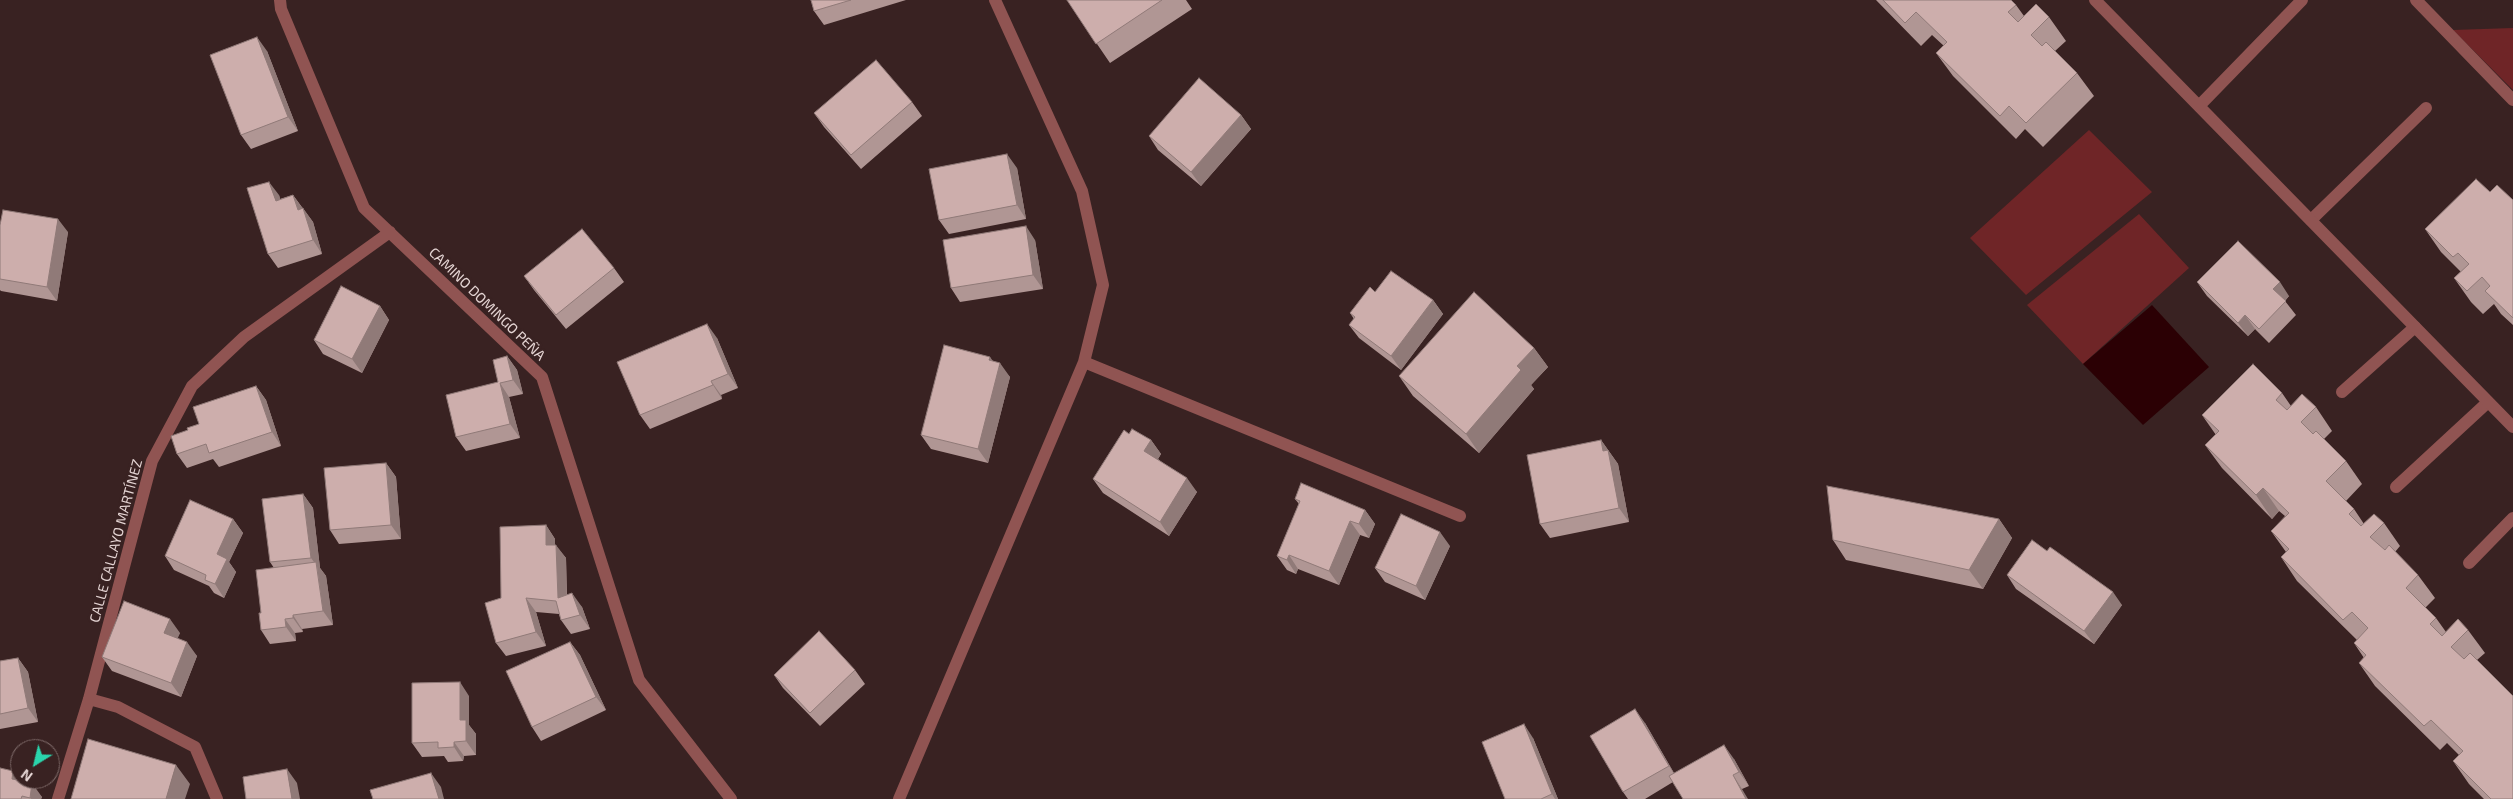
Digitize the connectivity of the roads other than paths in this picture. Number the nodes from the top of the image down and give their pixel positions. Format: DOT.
graph roads {
  1 [pos="280,0"];
  2 [pos="995,0"];
  3 [pos="2095,0"];
  4 [pos="2302,0"];
  5 [pos="2416,0"];
  6 [pos="2513,100"];
  7 [pos="2199,106"];
  8 [pos="2426,108"];
  9 [pos="2311,220"];
  10 [pos="390,232"];
  11 [pos="2416,327"];
  12 [pos="1084,362"];
  13 [pos="2342,392"];
  14 [pos="2488,402"];
  15 [pos="2513,427"];
  16 [pos="2396,487"];
  17 [pos="1460,516"];
  18 [pos="2513,518"];
  19 [pos="2469,563"];
  20 [pos="88,699"];
  21 [pos="58,799"];
  22 [pos="216,799"];
  23 [pos="731,799"];
  24 [pos="899,799"];
  1 -- 10 [label="street, CAMINO DOMINGO PEÑA"];
  2 -- 12 [label="street"];
  3 -- 7 [label="street"];
  4 -- 7 [label="street"];
  5 -- 6 [label="street"];
  7 -- 9 [label="street"];
  8 -- 9 [label="street"];
  9 -- 11 [label="street"];
  10 -- 20 [label="street, CALLE CALLAYO MARTÍNEZ"];
  10 -- 23 [label="street, CAMINO DOMINGO PEÑA"];
  11 -- 13 [label="street"];
  11 -- 14 [label="street"];
  12 -- 17 [label="street"];
  12 -- 24 [label="street"];
  14 -- 15 [label="street"];
  14 -- 16 [label="street"];
  18 -- 19 [label="street"];
  20 -- 21 [label="street, CALLE CALLAYO MARTÍNEZ"];
  20 -- 22 [label="street"];
}
